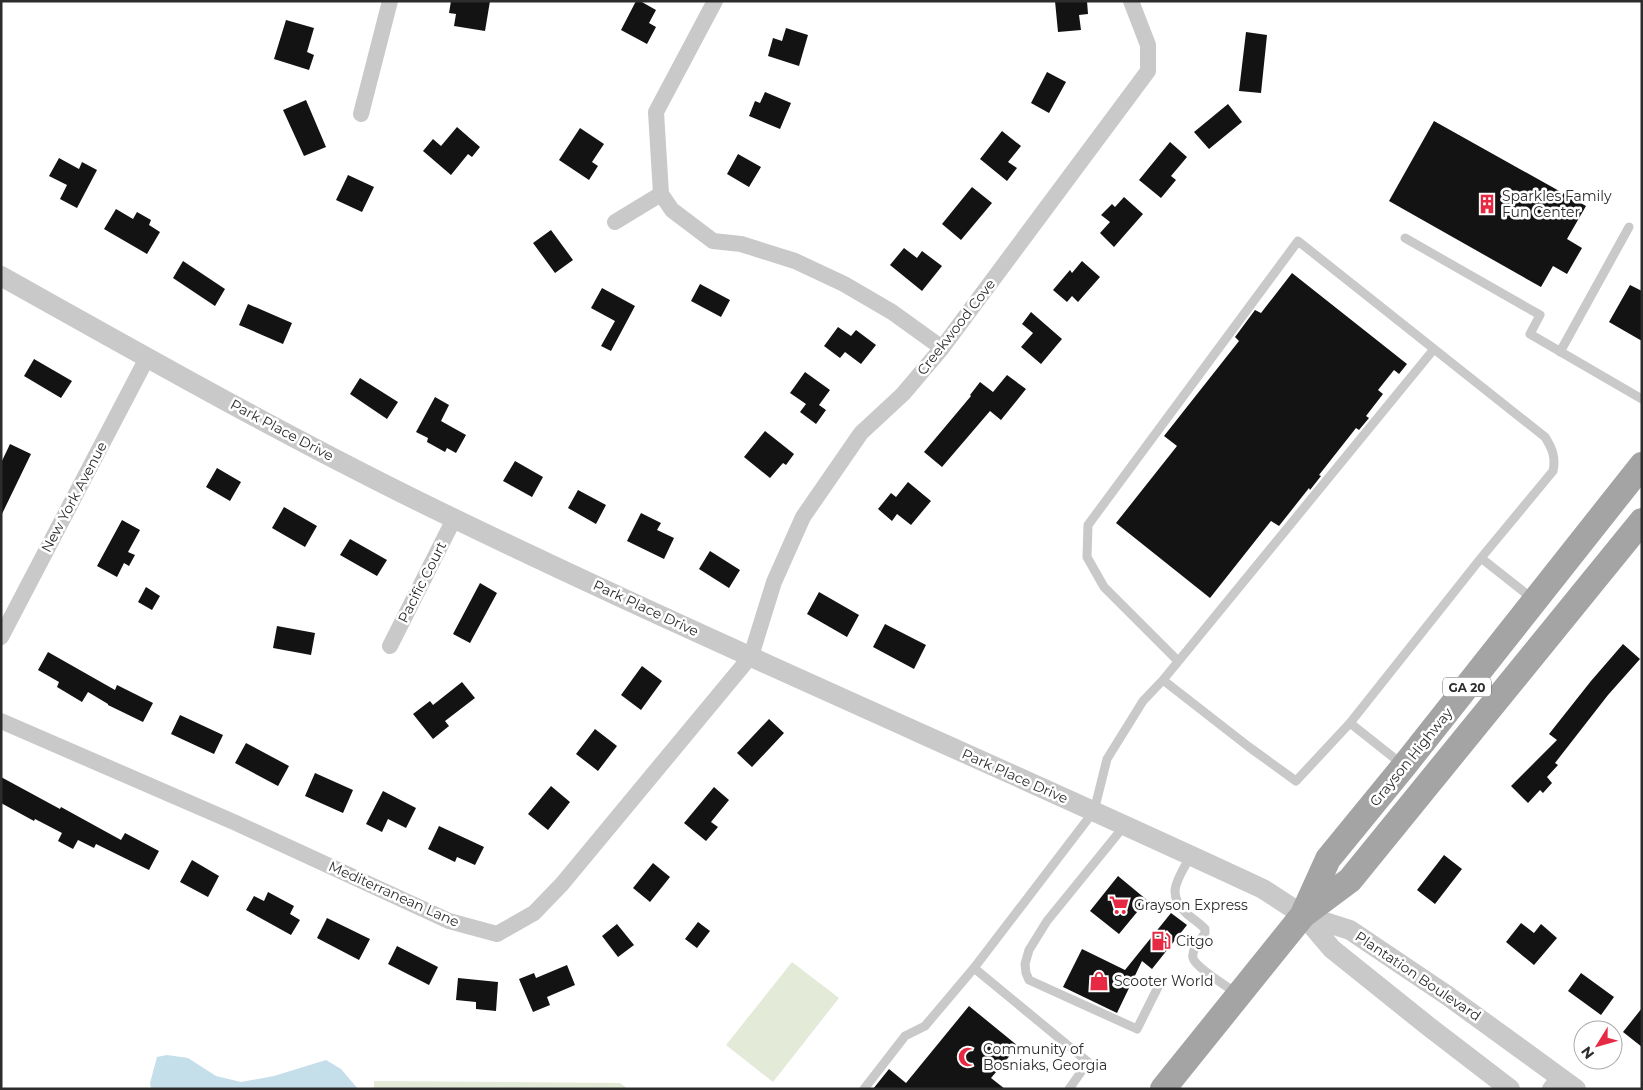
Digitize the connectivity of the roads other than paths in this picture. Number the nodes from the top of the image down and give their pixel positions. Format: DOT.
graph roads {
  1 [pos="390,1"];
  2 [pos="714,1"];
  3 [pos="1131,1"];
  4 [pos="361,114"];
  5 [pos="661,194"];
  6 [pos="615,222"];
  7 [pos="1629,227"];
  8 [pos="1405,238"];
  9 [pos="1,276"];
  10 [pos="942,348"];
  11 [pos="1434,350"];
  12 [pos="1560,352"];
  13 [pos="147,358"];
  14 [pos="1642,399"];
  15 [pos="1642,465"];
  16 [pos="454,519"];
  17 [pos="1642,521"];
  18 [pos="1481,558"];
  19 [pos="1535,601"];
  20 [pos="1,637"];
  21 [pos="390,646"];
  22 [pos="751,656"];
  23 [pos="1178,661"];
  24 [pos="1163,680"];
  25 [pos="1,722"];
  26 [pos="1350,723"];
  27 [pos="1404,766"];
  28 [pos="1094,811"];
  29 [pos="1125,825"];
  30 [pos="1191,855"];
  31 [pos="1302,915"];
  32 [pos="974,968"];
  33 [pos="1160,983"];
  34 [pos="1239,994"];
  35 [pos="1555,1083"];
  36 [pos="864,1089"];
  37 [pos="1069,1089"];
  38 [pos="1163,1089"];
  39 [pos="1510,1089"];
  40 [pos="1576,1089"];
  1 -- 4 [label="street"];
  2 -- 5 [label="street"];
  3 -- 10 [label="street, Creekwood Cove"];
  5 -- 6 [label="street"];
  5 -- 10 [label="street"];
  7 -- 12 [label="lane"];
  8 -- 12 [label="lane"];
  9 -- 13 [label="street, Park Place Drive"];
  10 -- 22 [label="street, Creekwood Cove"];
  11 -- 18 [label="lane"];
  11 -- 23 [label="lane"];
  11 -- 23 [label="lane"];
  12 -- 14 [label="lane"];
  13 -- 16 [label="street, Park Place Drive"];
  13 -- 20 [label="street, New York Avenue"];
  15 -- 19 [label="main road, Grayson Highway / GA 20"];
  16 -- 21 [label="street, Pacific Court"];
  16 -- 22 [label="street, Park Place Drive"];
  17 -- 31 [label="main road, Grayson Highway / GA 20"];
  18 -- 19 [label="lane"];
  18 -- 26 [label="lane"];
  19 -- 27 [label="main road, Grayson Highway / GA 20"];
  22 -- 25 [label="street, Mediterranean Lane"];
  22 -- 28 [label="street, Park Place Drive"];
  23 -- 24 [label="lane"];
  24 -- 26 [label="lane"];
  24 -- 28 [label="lane"];
  26 -- 27 [label="lane"];
  27 -- 31 [label="main road, Grayson Highway / GA 20"];
  28 -- 29 [label="street, Park Place Drive"];
  28 -- 32 [label="lane"];
  29 -- 30 [label="street, Park Place Drive"];
  29 -- 33 [label="lane"];
  30 -- 31 [label="street, Park Place Drive"];
  30 -- 34 [label="lane"];
  31 -- 34 [label="main road, Grayson Highway / GA 20"];
  31 -- 35 [label="street, Plantation Boulevard"];
  31 -- 39 [label="street, Plantation Boulevard"];
  32 -- 36 [label="lane"];
  32 -- 37 [label="lane"];
  34 -- 38 [label="main road, Grayson Highway / GA 20"];
  35 -- 40 [label="street, Plantation Boulevard"];
}
